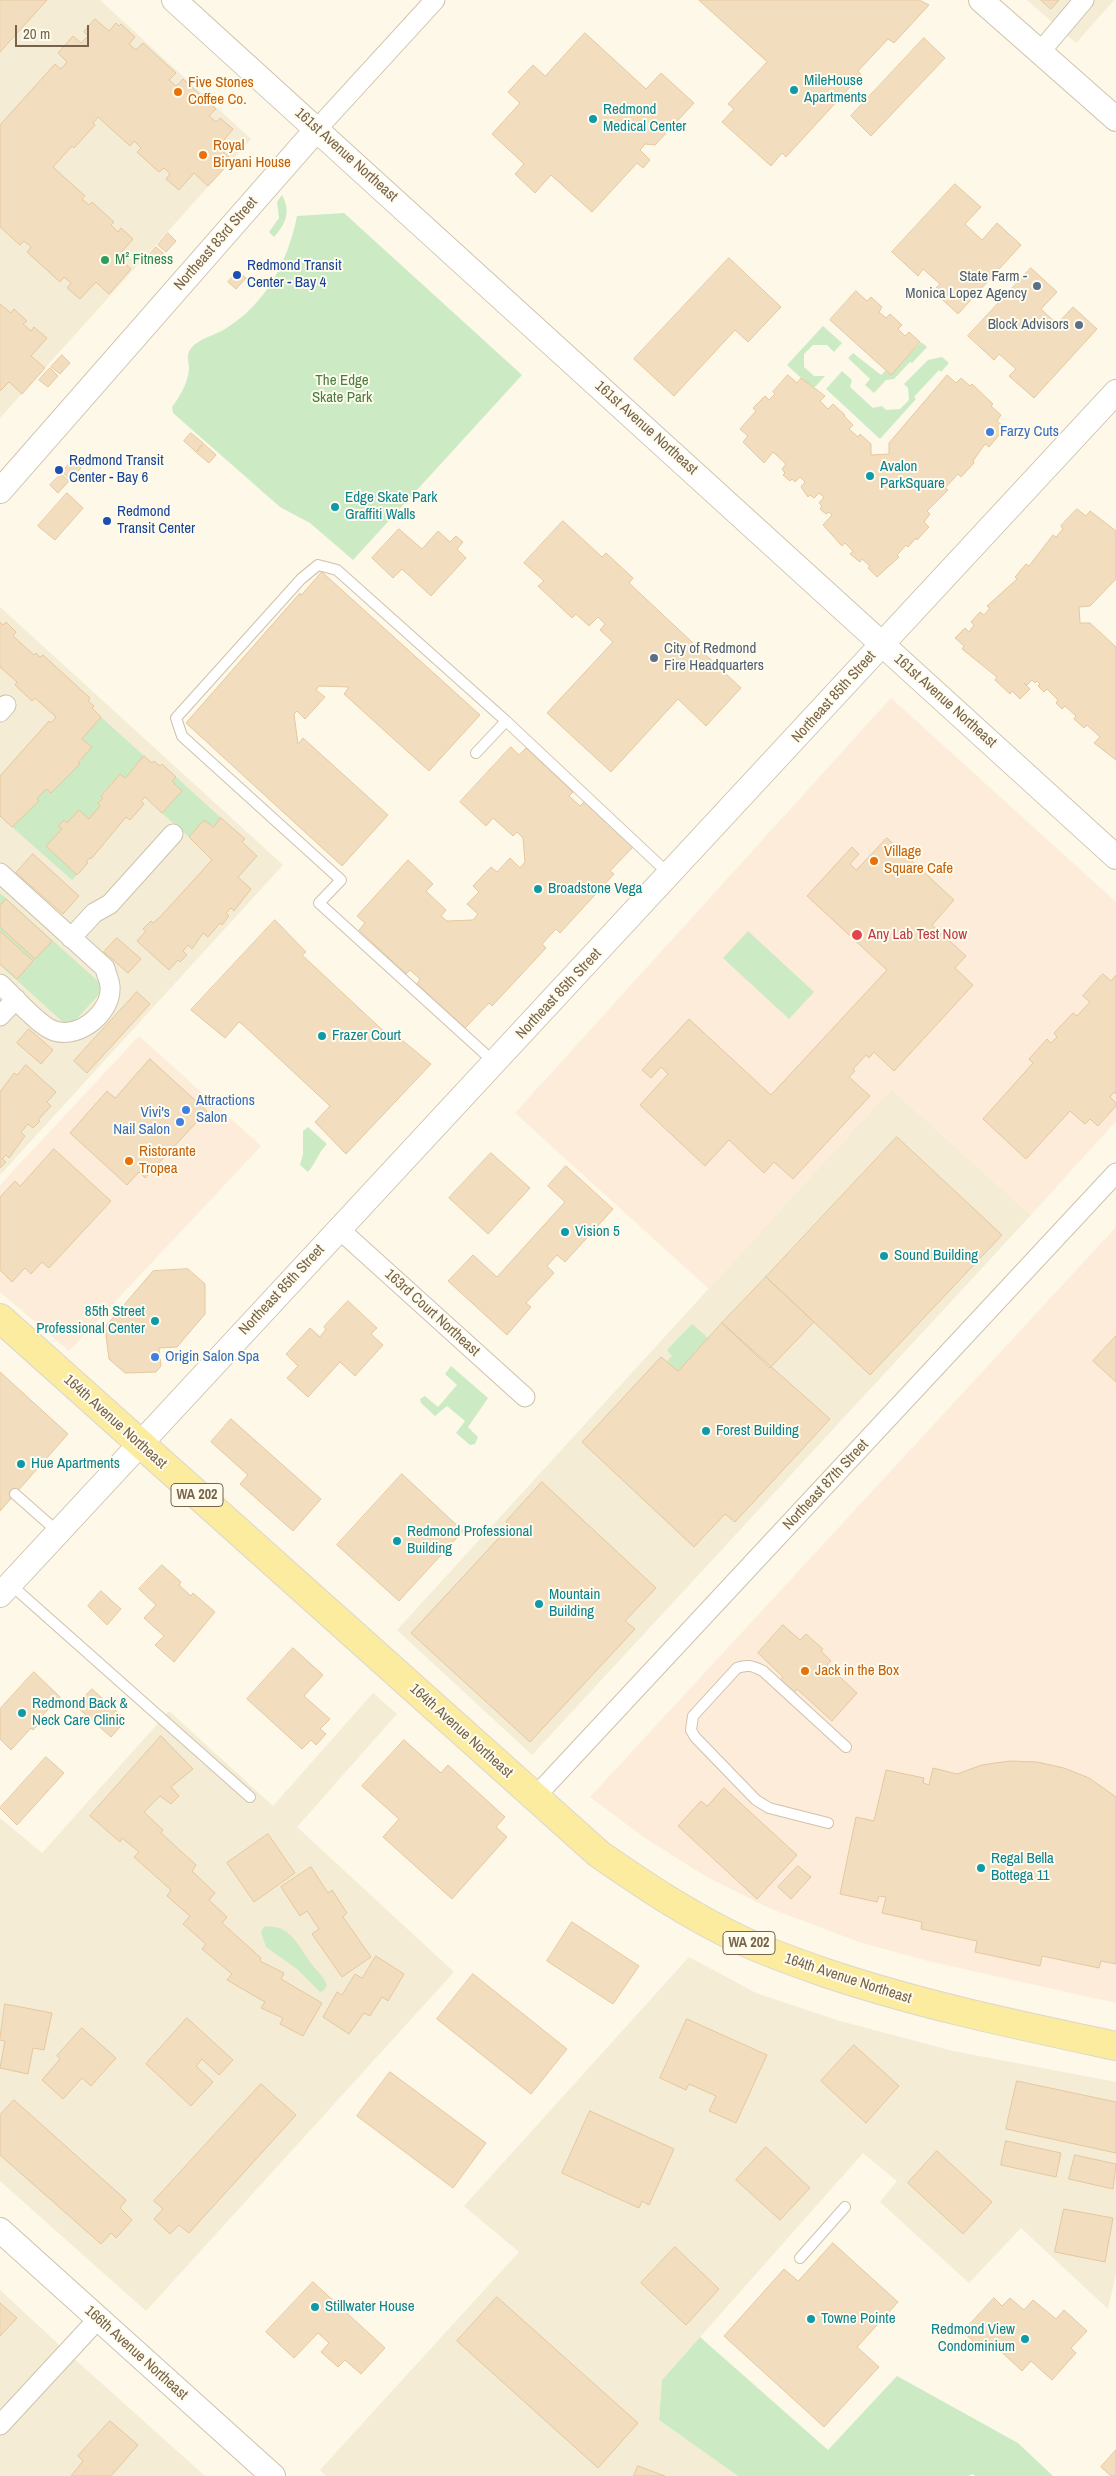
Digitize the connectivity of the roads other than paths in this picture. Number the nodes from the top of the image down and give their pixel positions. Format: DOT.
graph roads {
  1 [pos="174,0"];
  2 [pos="436,0"];
  3 [pos="982,0"];
  4 [pos="1084,0"];
  5 [pos="1040,52"];
  6 [pos="1116,119"];
  7 [pos="317,129"];
  8 [pos="1116,392"];
  9 [pos="0,491"];
  10 [pos="882,644"];
  11 [pos="506,721"];
  12 [pos="476,753"];
  13 [pos="173,834"];
  14 [pos="321,846"];
  15 [pos="313,854"];
  16 [pos="1116,857"];
  17 [pos="0,873"];
  18 [pos="670,875"];
  19 [pos="71,938"];
  20 [pos="0,984"];
  21 [pos="16,999"];
  22 [pos="0,1016"];
  23 [pos="495,1062"];
  24 [pos="1116,1174"];
  25 [pos="339,1229"];
  26 [pos="0,1318"];
  27 [pos="524,1397"];
  28 [pos="139,1444"];
  29 [pos="15,1494"];
  30 [pos="58,1532"];
  31 [pos="5,1589"];
  32 [pos="846,1747"];
  33 [pos="250,1797"];
  34 [pos="535,1797"];
  35 [pos="828,1823"];
  36 [pos="1116,2046"];
  37 [pos="845,2208"];
  38 [pos="0,2230"];
  39 [pos="800,2258"];
  40 [pos="98,2319"];
  41 [pos="0,2425"];
  42 [pos="273,2476"];
  1 -- 7 [label="street, 161st Avenue Northeast"];
  2 -- 7 [label="street, Northeast 83rd Street"];
  3 -- 5 [label="street"];
  4 -- 5 [label="street"];
  5 -- 6 [label="street"];
  7 -- 9 [label="street, Northeast 83rd Street"];
  7 -- 10 [label="street, 161st Avenue Northeast"];
  8 -- 10 [label="street, Northeast 85th Street"];
  10 -- 16 [label="street, 161st Avenue Northeast"];
  10 -- 18 [label="street, Northeast 85th Street"];
  11 -- 12 [label="lane"];
  11 -- 15 [label="lane"];
  11 -- 18 [label="lane"];
  13 -- 19 [label="street"];
  14 -- 15 [label="lane"];
  15 -- 23 [label="lane"];
  17 -- 19 [label="street"];
  18 -- 23 [label="street, Northeast 85th Street"];
  19 -- 21 [label="street"];
  20 -- 21 [label="street"];
  21 -- 22 [label="street"];
  23 -- 25 [label="street, Northeast 85th Street"];
  24 -- 34 [label="street, Northeast 87th Street"];
  25 -- 27 [label="street, 163rd Court Northeast"];
  25 -- 28 [label="street, Northeast 85th Street"];
  26 -- 28 [label="main road, 164th Avenue Northeast / WA 202"];
  28 -- 30 [label="street, Northeast 85th Street"];
  28 -- 34 [label="main road, 164th Avenue Northeast / WA 202"];
  29 -- 30 [label="lane"];
  30 -- 31 [label="street, Northeast 85th Street"];
  31 -- 33 [label="lane"];
  32 -- 35 [label="lane"];
  34 -- 36 [label="main road, 164th Avenue Northeast / WA 202"];
  37 -- 39 [label="lane"];
  38 -- 40 [label="street, 166th Avenue Northeast"];
  40 -- 41 [label="street"];
  40 -- 42 [label="street, 166th Avenue Northeast"];
}
